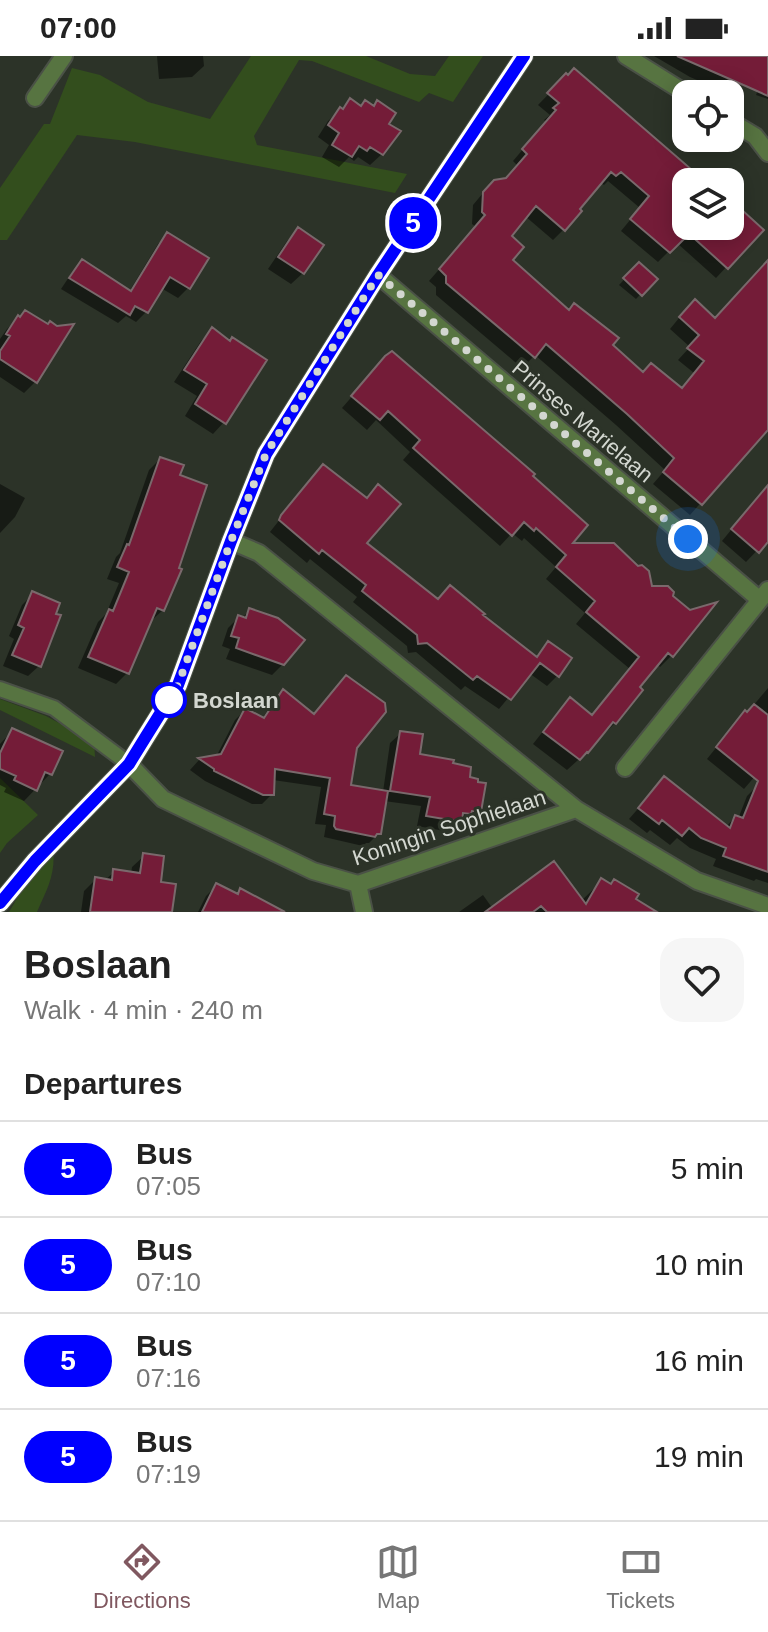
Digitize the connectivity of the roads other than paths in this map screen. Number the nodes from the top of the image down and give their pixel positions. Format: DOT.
graph roads {
  1 [pos="64,56"];
  2 [pos="524,56"];
  3 [pos="626,56"];
  4 [pos="672,85"];
  5 [pos="35,98"];
  6 [pos="744,129"];
  7 [pos="768,153"];
  8 [pos="378,275"];
  9 [pos="231,541"];
  10 [pos="764,595"];
  11 [pos="0,689"];
  12 [pos="129,764"];
  13 [pos="625,768"];
  14 [pos="576,809"];
  15 [pos="358,884"];
  16 [pos="0,903"];
  17 [pos="768,906"];
  18 [pos="364,912"];
  1 -- 5 [label="street"];
  2 -- 8 [label="main road"];
  3 -- 4 [label="street"];
  6 -- 7 [label="street"];
  8 -- 9 [label="main road"];
  8 -- 10 [label="street, Prinses Marielaan"];
  9 -- 12 [label="main road"];
  9 -- 14 [label="street"];
  10 -- 13 [label="street"];
  11 -- 12 [label="lane"];
  12 -- 15 [label="street, Koningin Sophielaan"];
  12 -- 16 [label="main road"];
  14 -- 15 [label="street, Koningin Sophielaan"];
  14 -- 17 [label="street"];
  15 -- 18 [label="street"];
}
